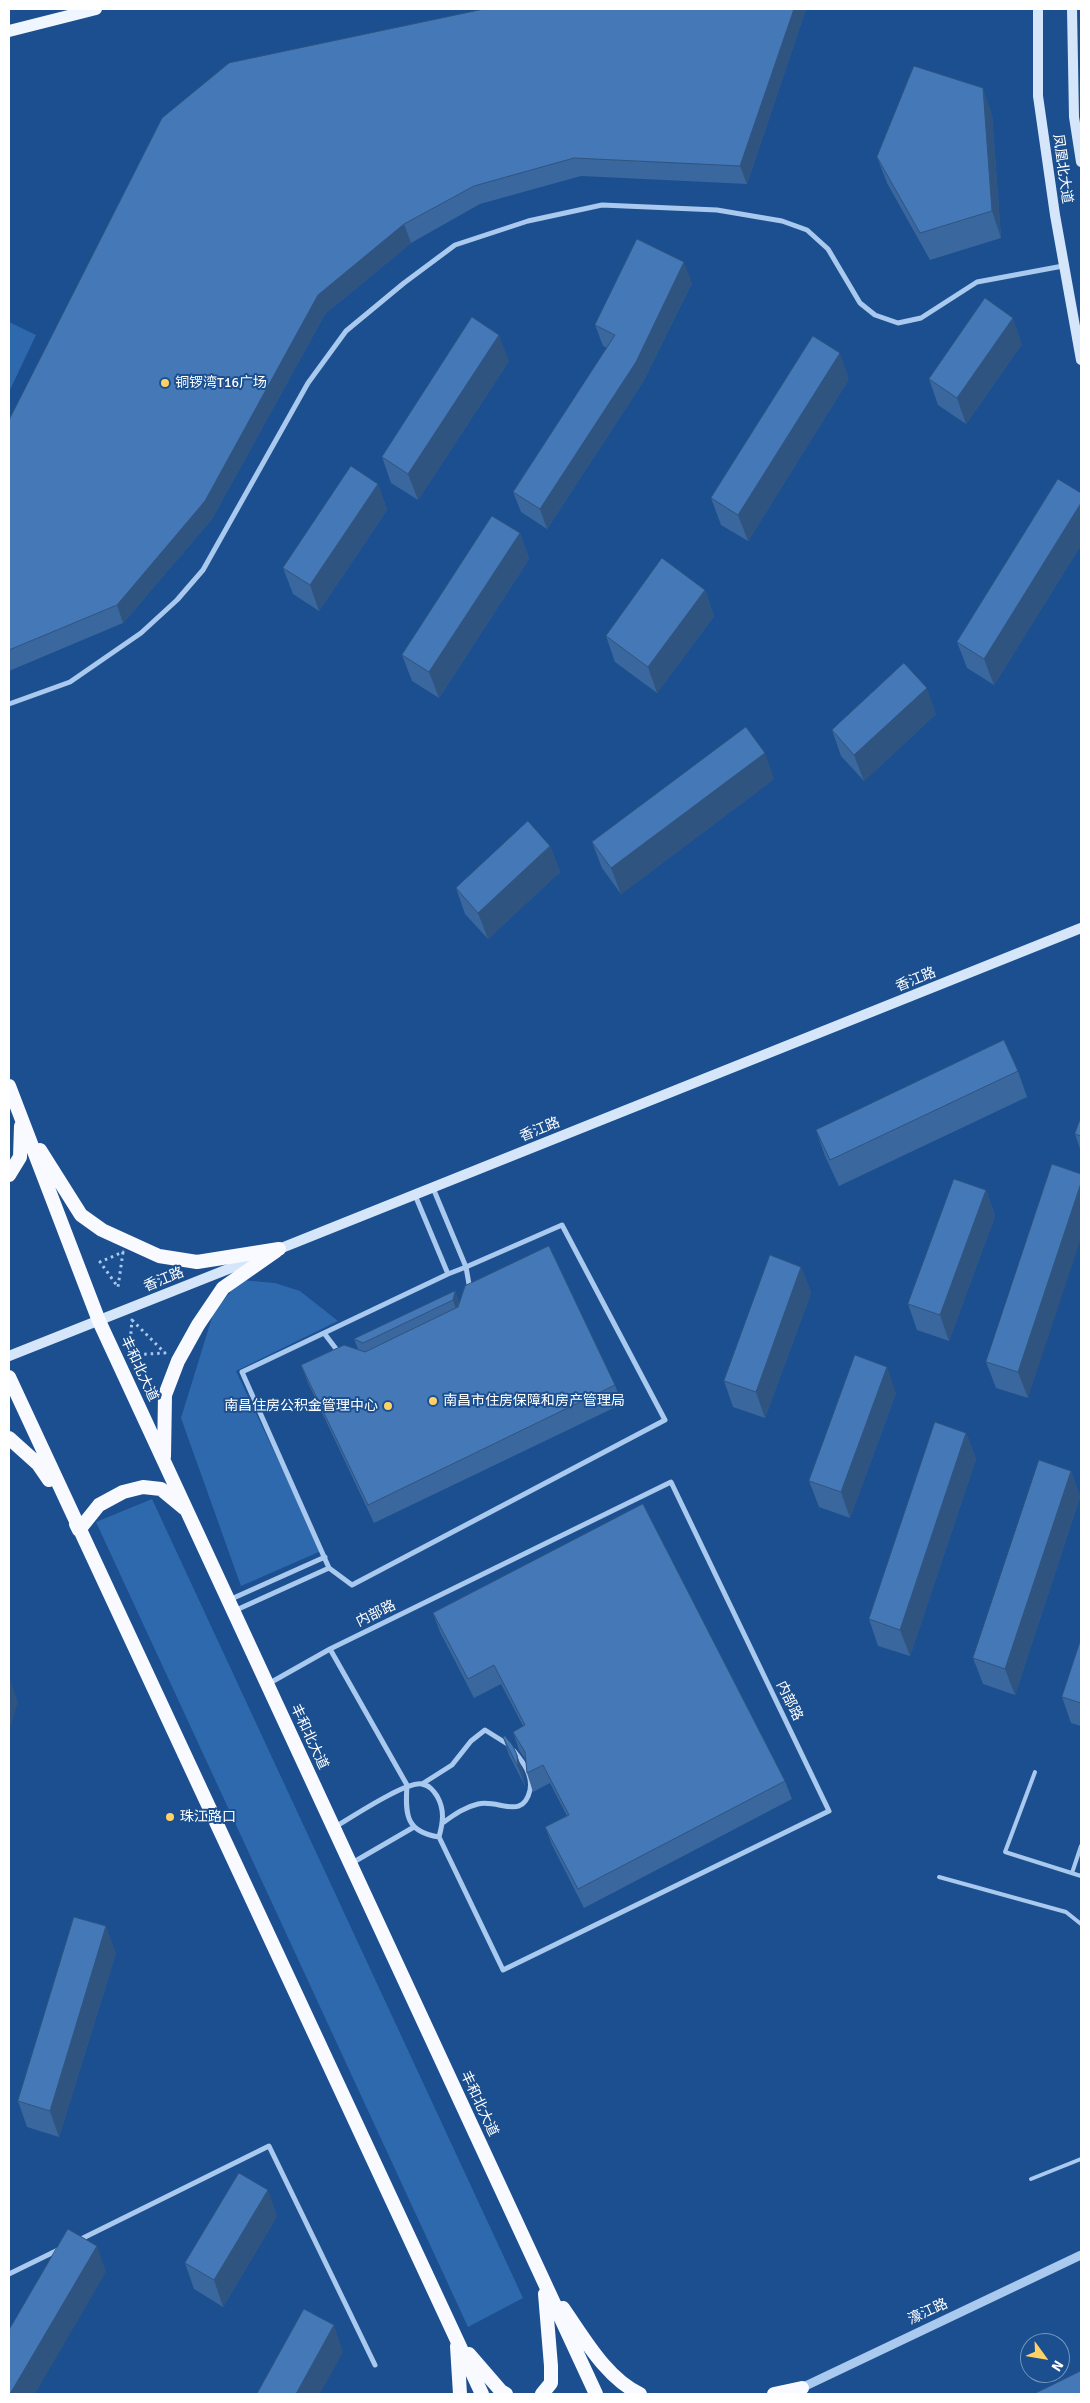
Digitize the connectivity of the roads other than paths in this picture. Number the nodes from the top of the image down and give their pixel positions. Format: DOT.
graph roads {
  1 [pos="96,9"];
  2 [pos="1038,9"];
  3 [pos="1072,9"];
  4 [pos="9,31"];
  5 [pos="1081,162"];
  6 [pos="1063,266"];
  7 [pos="1081,360"];
  8 [pos="9,704"];
  9 [pos="1081,928"];
  10 [pos="9,1086"];
  11 [pos="22,1119"];
  12 [pos="9,1175"];
  13 [pos="433,1188"];
  14 [pos="415,1195"];
  15 [pos="278,1249"];
  16 [pos="466,1267"];
  17 [pos="448,1274"];
  18 [pos="470,1294"];
  19 [pos="99,1321"];
  20 [pos="324,1333"];
  21 [pos="9,1356"];
  22 [pos="348,1357"];
  23 [pos="9,1377"];
  24 [pos="9,1438"];
  25 [pos="164,1460"];
  26 [pos="186,1510"];
  27 [pos="80,1530"];
  28 [pos="325,1557"];
  29 [pos="329,1568"];
  30 [pos="231,1606"];
  31 [pos="330,1649"];
  32 [pos="268,1685"];
  33 [pos="1035,1772"];
  34 [pos="422,1784"];
  35 [pos="407,1785"];
  36 [pos="444,1822"];
  37 [pos="334,1828"];
  38 [pos="414,1828"];
  39 [pos="439,1837"];
  40 [pos="1081,1846"];
  41 [pos="350,1864"];
  42 [pos="1072,1873"];
  43 [pos="1081,1876"];
  44 [pos="939,1877"];
  45 [pos="1081,1924"];
  46 [pos="1081,2159"];
  47 [pos="1031,2178"];
  48 [pos="72,2243"];
  49 [pos="63,2248"];
  50 [pos="1081,2254"];
  51 [pos="9,2274"];
  52 [pos="544,2284"];
  53 [pos="456,2338"];
  54 [pos="375,2365"];
  55 [pos="798,2391"];
  56 [pos="460,2394"];
  57 [pos="482,2394"];
  58 [pos="506,2394"];
  59 [pos="542,2394"];
  60 [pos="596,2394"];
  61 [pos="640,2394"];
  62 [pos="774,2394"];
  63 [pos="788,2394"];
  1 -- 4 [label="main road"];
  2 -- 6 [label="main road, 凤凰北大道"];
  3 -- 5 [label="main road, 凤凰北大道"];
  6 -- 7 [label="main road, 凤凰北大道"];
  6 -- 8 [label="street"];
  9 -- 13 [label="main road, 香江路"];
  10 -- 11 [label="highway, 丰和北大道"];
  11 -- 12 [label="highway"];
  11 -- 15 [label="highway"];
  11 -- 19 [label="highway, 丰和北大道"];
  13 -- 14 [label="main road, 香江路"];
  13 -- 16 [label="street"];
  14 -- 15 [label="main road, 香江路"];
  14 -- 17 [label="street"];
  15 -- 19 [label="main road, 香江路"];
  15 -- 25 [label="highway"];
  16 -- 17 [label="street"];
  16 -- 18 [label="street"];
  16 -- 29 [label="street"];
  17 -- 20 [label="street"];
  19 -- 21 [label="main road, 香江路"];
  19 -- 25 [label="highway, 丰和北大道"];
  20 -- 22 [label="street"];
  20 -- 28 [label="street"];
  23 -- 27 [label="highway"];
  24 -- 27 [label="highway"];
  25 -- 26 [label="highway, 丰和北大道"];
  26 -- 27 [label="highway"];
  26 -- 30 [label="highway, 丰和北大道"];
  27 -- 53 [label="highway"];
  28 -- 29 [label="street"];
  28 -- 30 [label="street"];
  29 -- 30 [label="street"];
  30 -- 32 [label="highway, 丰和北大道"];
  31 -- 32 [label="street, 内部路"];
  31 -- 35 [label="street"];
  31 -- 39 [label="street, 内部路"];
  32 -- 37 [label="highway, 丰和北大道"];
  33 -- 42 [label="lane"];
  34 -- 35 [label="street"];
  34 -- 36 [label="street"];
  34 -- 36 [label="street"];
  35 -- 37 [label="street"];
  35 -- 38 [label="street"];
  36 -- 39 [label="street"];
  37 -- 41 [label="highway, 丰和北大道"];
  38 -- 39 [label="street"];
  38 -- 41 [label="street"];
  40 -- 42 [label="lane"];
  41 -- 52 [label="highway, 丰和北大道"];
  42 -- 43 [label="lane"];
  44 -- 45 [label="lane"];
  46 -- 47 [label="lane"];
  48 -- 54 [label="street"];
  49 -- 51 [label="street"];
  50 -- 55 [label="street, 濠江路"];
  52 -- 59 [label="highway"];
  52 -- 60 [label="highway, 丰和北大道"];
  52 -- 61 [label="highway"];
  53 -- 56 [label="highway"];
  53 -- 57 [label="highway"];
  53 -- 58 [label="highway"];
  55 -- 62 [label="highway"];
  55 -- 63 [label="street, 濠江路"];
}
